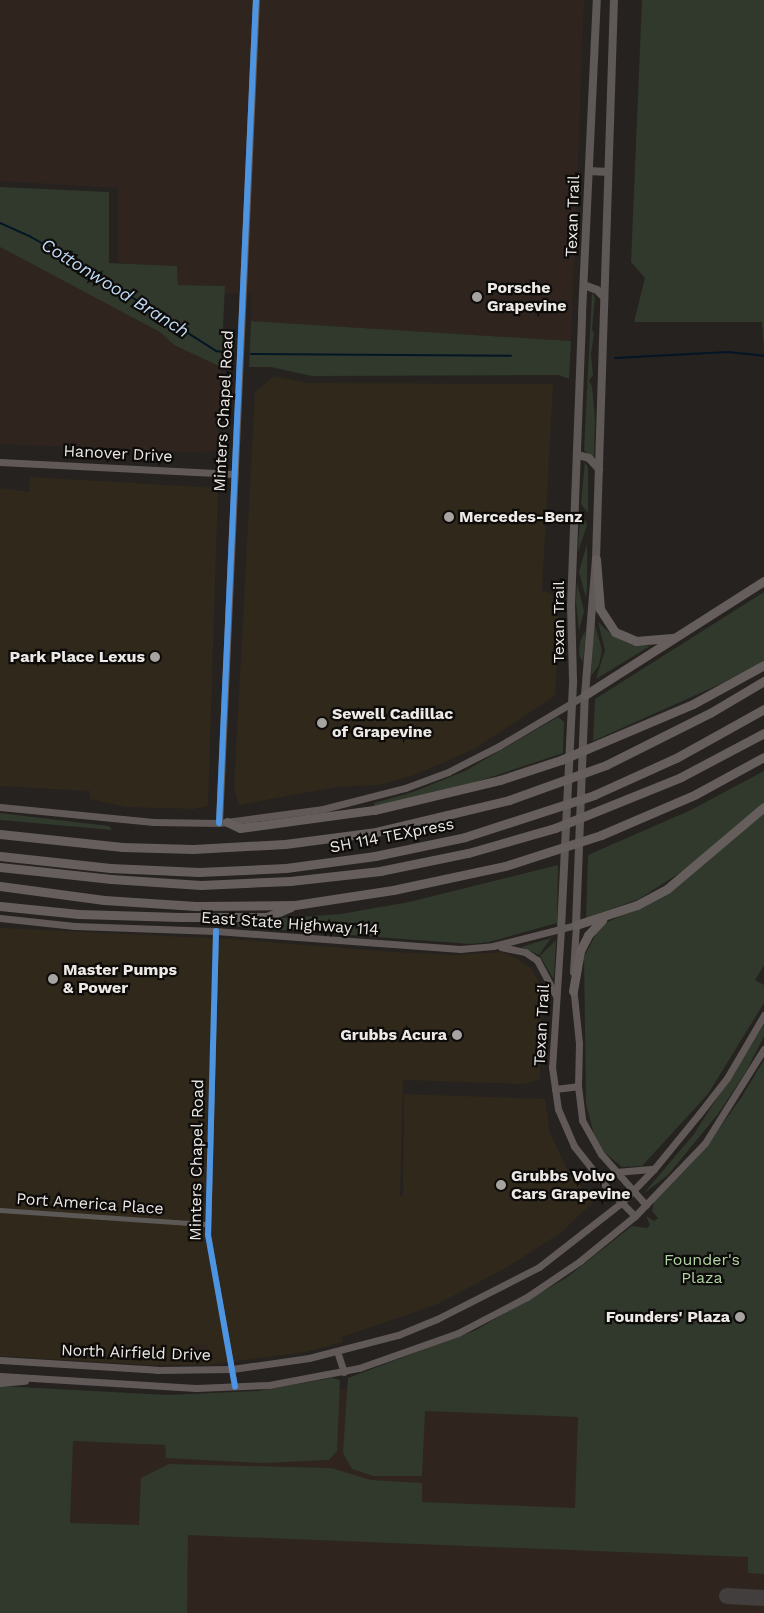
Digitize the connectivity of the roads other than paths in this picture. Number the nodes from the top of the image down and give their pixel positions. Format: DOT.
graph roads {
  1 [pos="256,0"];
  2 [pos="597,0"];
  3 [pos="614,0"];
  4 [pos="589,171"];
  5 [pos="608,172"];
  6 [pos="584,285"];
  7 [pos="604,298"];
  8 [pos="578,455"];
  9 [pos="0,462"];
  10 [pos="599,469"];
  11 [pos="235,474"];
  12 [pos="596,559"];
  13 [pos="764,581"];
  14 [pos="675,638"];
  15 [pos="764,665"];
  16 [pos="764,681"];
  17 [pos="585,694"];
  18 [pos="572,703"];
  19 [pos="764,709"];
  20 [pos="764,733"];
  21 [pos="764,757"];
  22 [pos="0,807"];
  23 [pos="764,807"];
  24 [pos="223,823"];
  25 [pos="0,834"];
  26 [pos="0,856"];
  27 [pos="0,867"];
  28 [pos="0,886"];
  29 [pos="295,905"];
  30 [pos="0,906"];
  31 [pos="605,917"];
  32 [pos="0,918"];
  33 [pos="576,925"];
  34 [pos="562,928"];
  35 [pos="216,931"];
  36 [pos="493,946"];
  37 [pos="573,991"];
  38 [pos="557,1002"];
  39 [pos="764,1014"];
  40 [pos="764,1049"];
  41 [pos="578,1086"];
  42 [pos="555,1089"];
  43 [pos="654,1169"];
  44 [pos="616,1172"];
  45 [pos="633,1190"];
  46 [pos="621,1202"];
  47 [pos="646,1205"];
  48 [pos="0,1210"];
  49 [pos="635,1216"];
  50 [pos="208,1224"];
  51 [pos="337,1351"];
  52 [pos="0,1360"];
  53 [pos="232,1369"];
  54 [pos="344,1372"];
  55 [pos="0,1376"];
  56 [pos="56,1380"];
  57 [pos="0,1383"];
  58 [pos="236,1387"];
  1 -- 11 [label="main road, Minters Chapel Road"];
  2 -- 4 [label="main road, Texan Trail"];
  3 -- 5 [label="main road, Texan Trail"];
  4 -- 5 [label="main road"];
  4 -- 6 [label="main road, Texan Trail"];
  5 -- 7 [label="main road, Texan Trail"];
  6 -- 7 [label="main road"];
  6 -- 8 [label="main road, Texan Trail"];
  7 -- 10 [label="main road, Texan Trail"];
  8 -- 10 [label="main road"];
  8 -- 18 [label="main road, Texan Trail"];
  9 -- 11 [label="main road, Hanover Drive"];
  10 -- 12 [label="main road, Texan Trail"];
  11 -- 24 [label="main road, Minters Chapel Road"];
  12 -- 14 [label="highway"];
  12 -- 17 [label="main road, Texan Trail"];
  13 -- 14 [label="highway"];
  14 -- 17 [label="highway"];
  15 -- 24 [label="highway"];
  16 -- 25 [label="highway"];
  17 -- 18 [label="main road"];
  17 -- 33 [label="main road, Texan Trail"];
  18 -- 24 [label="main road"];
  18 -- 34 [label="main road, Texan Trail"];
  19 -- 26 [label="highway, SH 114 TEXpress"];
  20 -- 27 [label="highway, SH 114 TEXpress"];
  21 -- 29 [label="highway"];
  22 -- 24 [label="main road"];
  23 -- 31 [label="highway"];
  28 -- 29 [label="highway"];
  29 -- 30 [label="highway"];
  31 -- 33 [label="highway"];
  31 -- 37 [label="highway"];
  32 -- 35 [label="main road, East State Highway 114"];
  33 -- 34 [label="main road, East State Highway 114"];
  33 -- 37 [label="main road, Texan Trail"];
  34 -- 36 [label="main road, East State Highway 114"];
  34 -- 38 [label="main road, Texan Trail"];
  35 -- 36 [label="main road, East State Highway 114"];
  35 -- 50 [label="street, Minters Chapel Road"];
  36 -- 38 [label="main road"];
  37 -- 41 [label="main road, Texan Trail"];
  38 -- 42 [label="main road, Texan Trail"];
  39 -- 43 [label="main road, North Airfield Drive"];
  40 -- 47 [label="main road, North Airfield Drive"];
  41 -- 42 [label="main road"];
  41 -- 44 [label="main road, Texan Trail"];
  42 -- 46 [label="main road, Texan Trail"];
  43 -- 44 [label="main road"];
  43 -- 45 [label="main road, North Airfield Drive"];
  44 -- 45 [label="main road, Texan Trail"];
  45 -- 46 [label="main road, North Airfield Drive"];
  45 -- 47 [label="main road, Texan Trail"];
  46 -- 49 [label="main road, Texan Trail"];
  46 -- 51 [label="main road, North Airfield Drive"];
  47 -- 49 [label="main road, North Airfield Drive"];
  48 -- 50 [label="street, Port America Place"];
  49 -- 54 [label="main road, North Airfield Drive"];
  50 -- 53 [label="street, Minters Chapel Road"];
  51 -- 53 [label="main road, North Airfield Drive"];
  51 -- 54 [label="main road"];
  52 -- 53 [label="main road, North Airfield Drive"];
  53 -- 58 [label="street, Minters Chapel Road"];
  54 -- 58 [label="main road, North Airfield Drive"];
  55 -- 56 [label="main road, North Airfield Drive"];
  56 -- 57 [label="main road"];
  56 -- 58 [label="main road, North Airfield Drive"];
}
